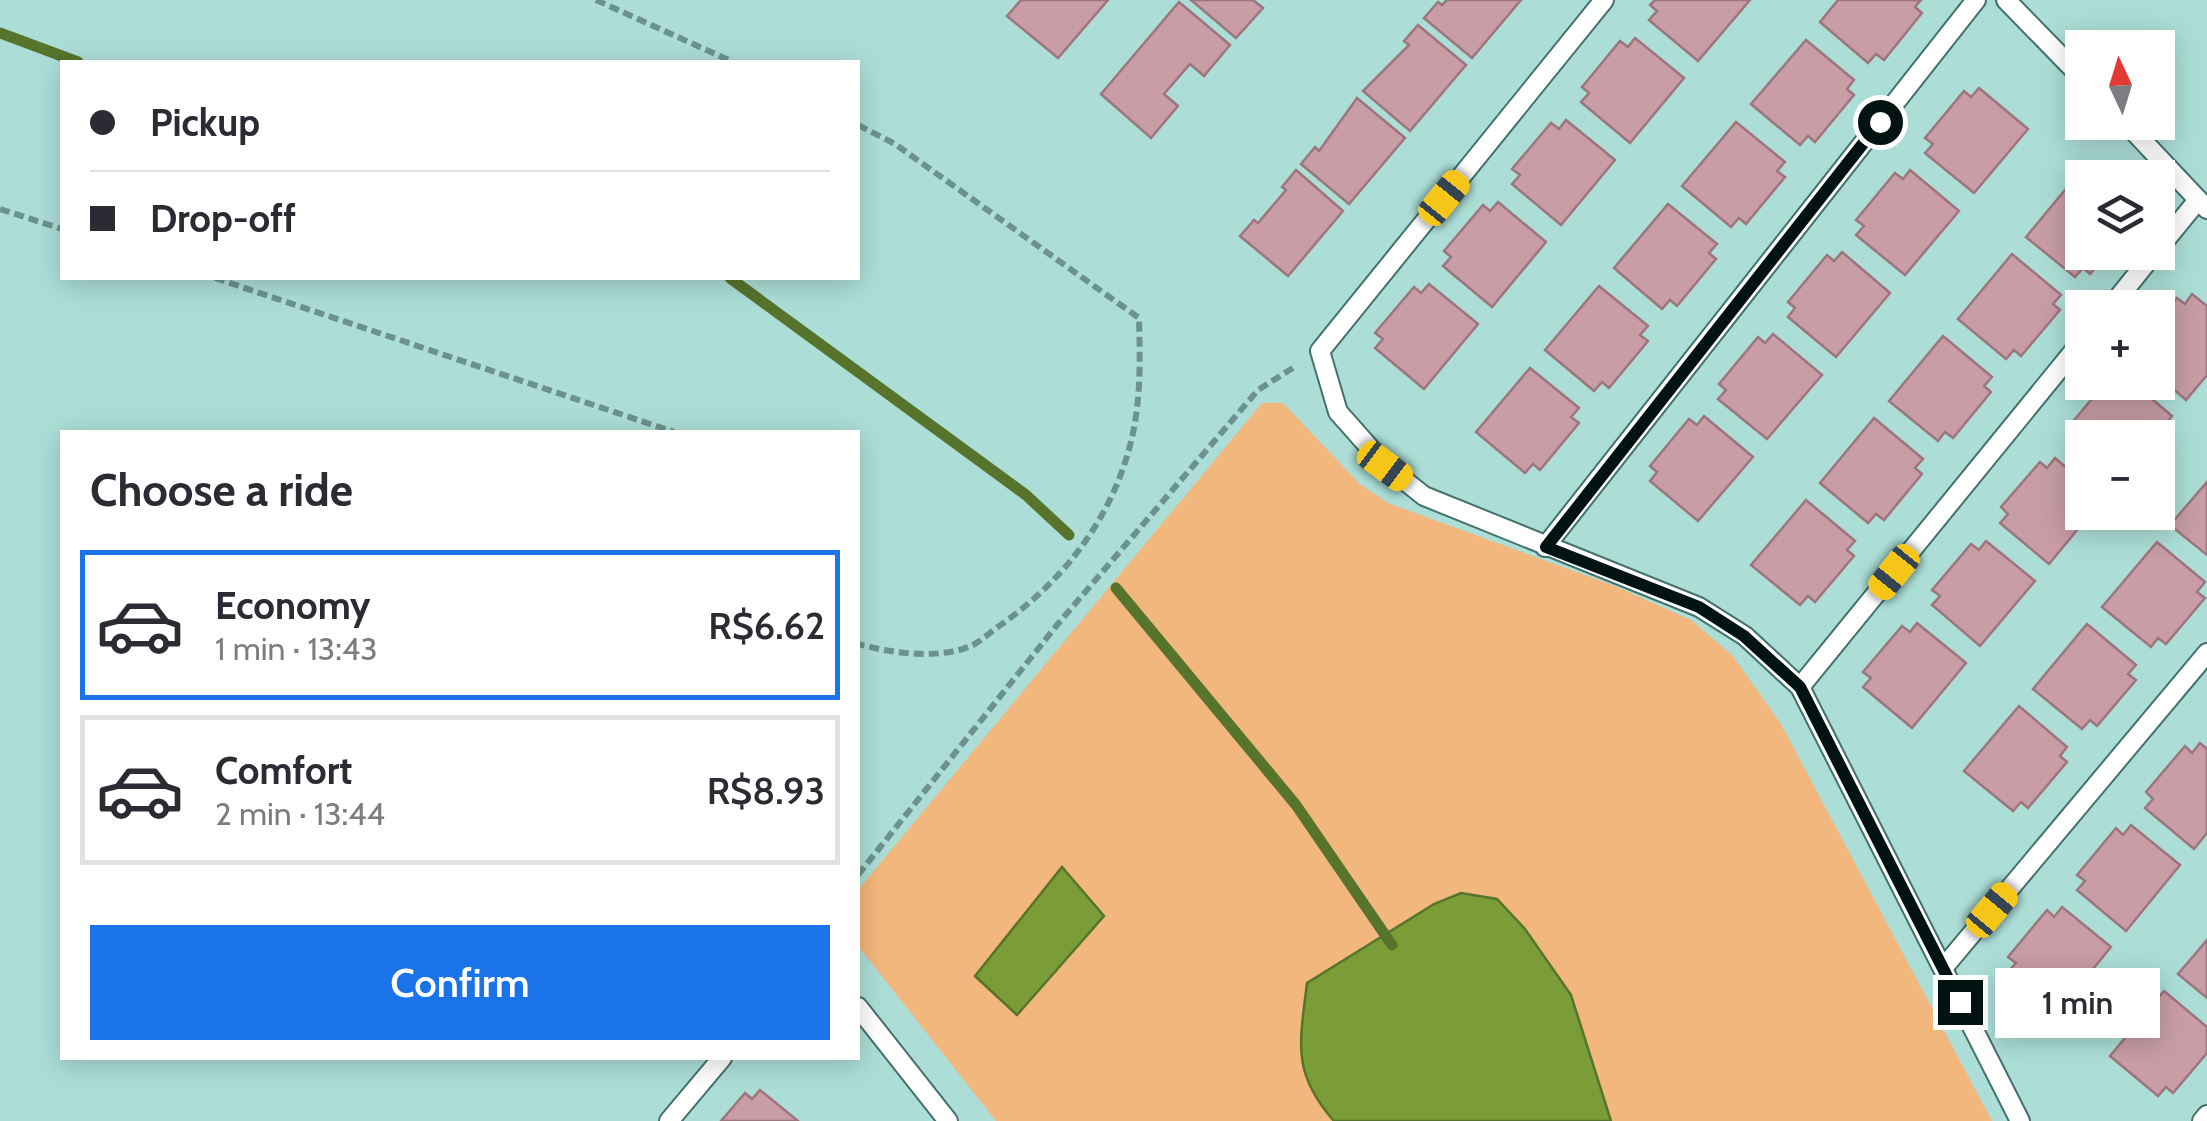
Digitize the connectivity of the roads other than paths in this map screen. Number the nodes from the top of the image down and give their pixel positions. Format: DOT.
graph roads {
  1 [pos="1604,0"];
  2 [pos="1976,0"];
  3 [pos="2006,0"];
  4 [pos="2065,61"];
  5 [pos="2142,140"];
  6 [pos="2202,204"];
  7 [pos="2175,232"];
  8 [pos="2141,270"];
  9 [pos="2125,290"];
  10 [pos="2065,362"];
  11 [pos="1546,547"];
  12 [pos="2207,654"];
  13 [pos="1800,687"];
  14 [pos="1944,967"];
  15 [pos="860,1010"];
  16 [pos="720,1060"];
  17 [pos="2207,1115"];
  18 [pos="669,1121"];
  19 [pos="948,1121"];
  20 [pos="2020,1121"];
  21 [pos="2202,1121"];
  1 -- 11 [label="lane"];
  2 -- 11 [label="lane"];
  3 -- 4 [label="lane"];
  5 -- 6 [label="lane"];
  6 -- 7 [label="lane"];
  8 -- 9 [label="lane"];
  10 -- 13 [label="lane"];
  11 -- 13 [label="lane"];
  12 -- 14 [label="lane"];
  13 -- 14 [label="lane"];
  14 -- 20 [label="lane"];
  15 -- 19 [label="lane"];
  16 -- 18 [label="lane"];
  17 -- 21 [label="lane"];
}
